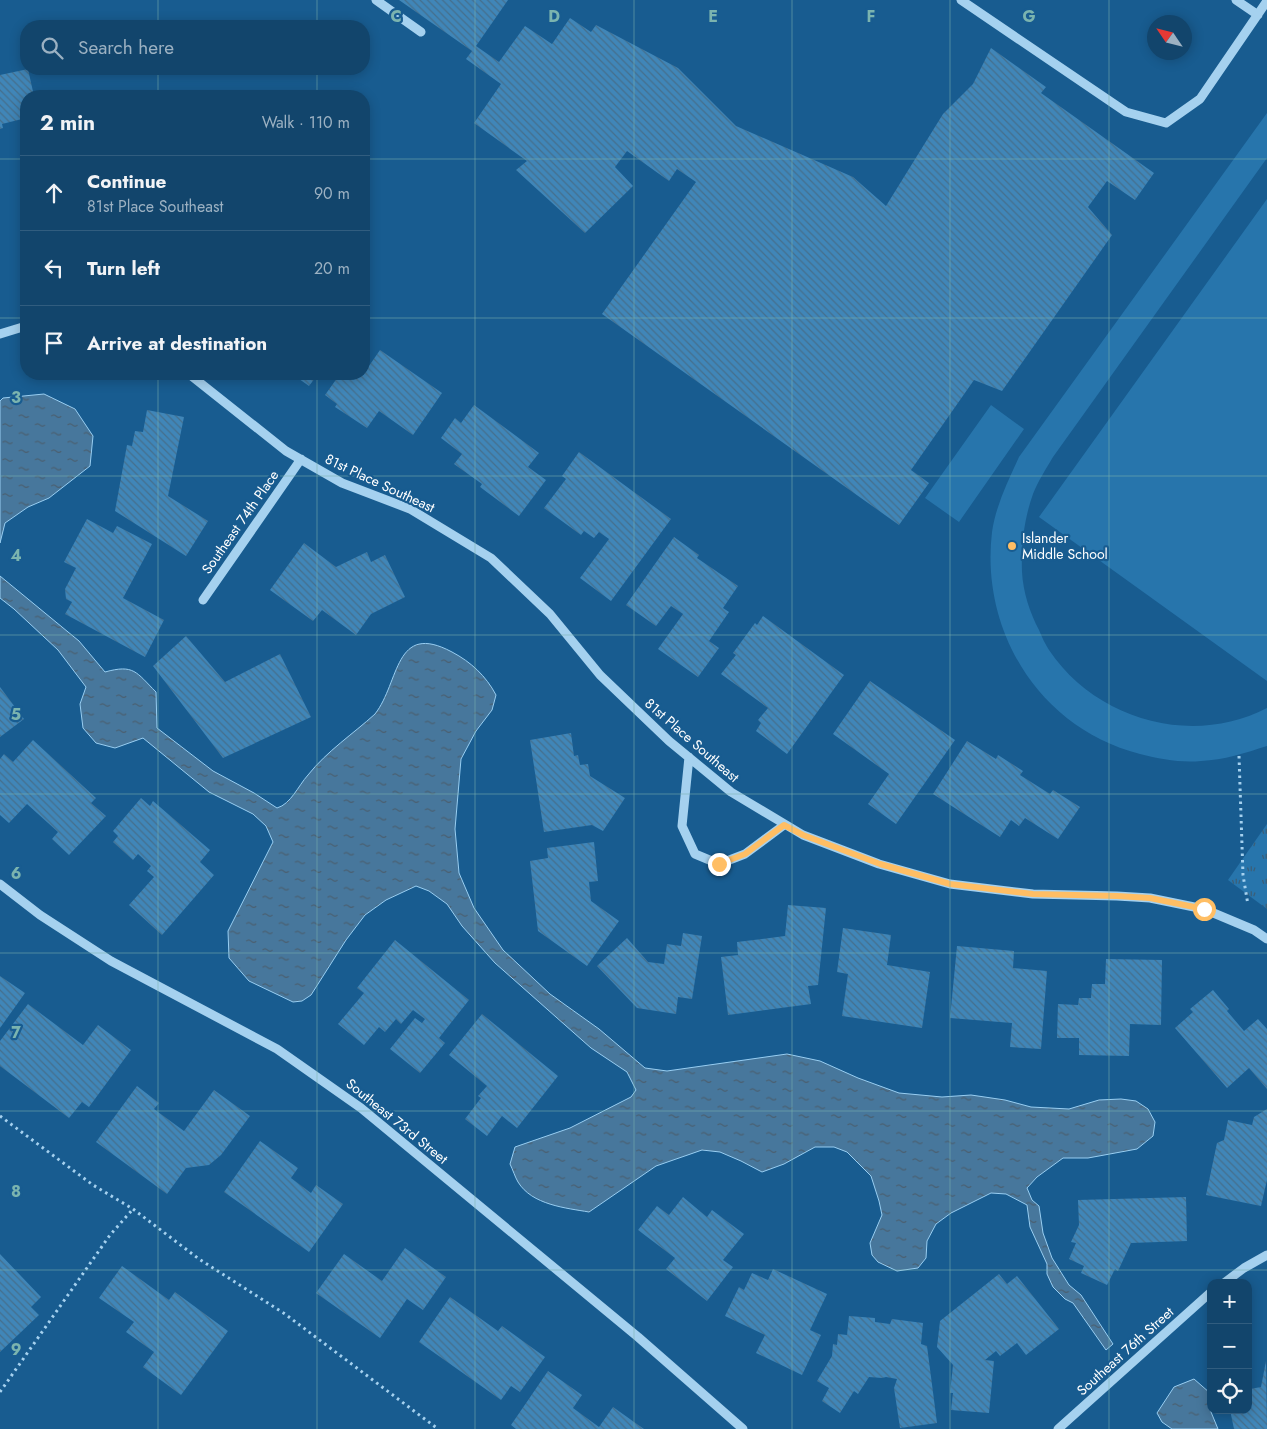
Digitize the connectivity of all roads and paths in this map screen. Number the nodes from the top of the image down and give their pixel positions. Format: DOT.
graph roads {
  1 [pos="376,0"];
  2 [pos="961,0"];
  3 [pos="1236,0"];
  4 [pos="1267,1"];
  5 [pos="1258,15"];
  6 [pos="421,32"];
  7 [pos="20,328"];
  8 [pos="0,334"];
  9 [pos="197,380"];
  10 [pos="301,459"];
  11 [pos="203,600"];
  12 [pos="1238,756"];
  13 [pos="689,757"];
  14 [pos="784,825"];
  15 [pos="0,884"];
  16 [pos="1254,930"];
  17 [pos="1267,939"];
  18 [pos="0,1116"];
  19 [pos="133,1209"];
  20 [pos="1267,1255"];
  21 [pos="1229,1279"];
  22 [pos="1207,1296"];
  23 [pos="0,1392"];
  24 [pos="438,1429"];
  25 [pos="743,1429"];
  26 [pos="1058,1429"];
  1 -- 6 [label="street"];
  2 -- 5 [label="street"];
  3 -- 5 [label="street"];
  4 -- 5 [label="street"];
  7 -- 8 [label="street"];
  9 -- 10 [label="street, 81st Place Southeast"];
  10 -- 11 [label="street, Southeast 74th Place"];
  10 -- 13 [label="street, 81st Place Southeast"];
  12 -- 16 [label="path"];
  13 -- 14 [label="street, 81st Place Southeast"];
  13 -- 14 [label="street"];
  14 -- 16 [label="street, 81st Place Southeast"];
  15 -- 25 [label="street, Southeast 73rd Street"];
  16 -- 17 [label="street, 81st Place Southeast"];
  18 -- 19 [label="path"];
  19 -- 23 [label="path"];
  19 -- 24 [label="path"];
  20 -- 21 [label="street"];
  22 -- 26 [label="street, Southeast 76th Street"];
}
